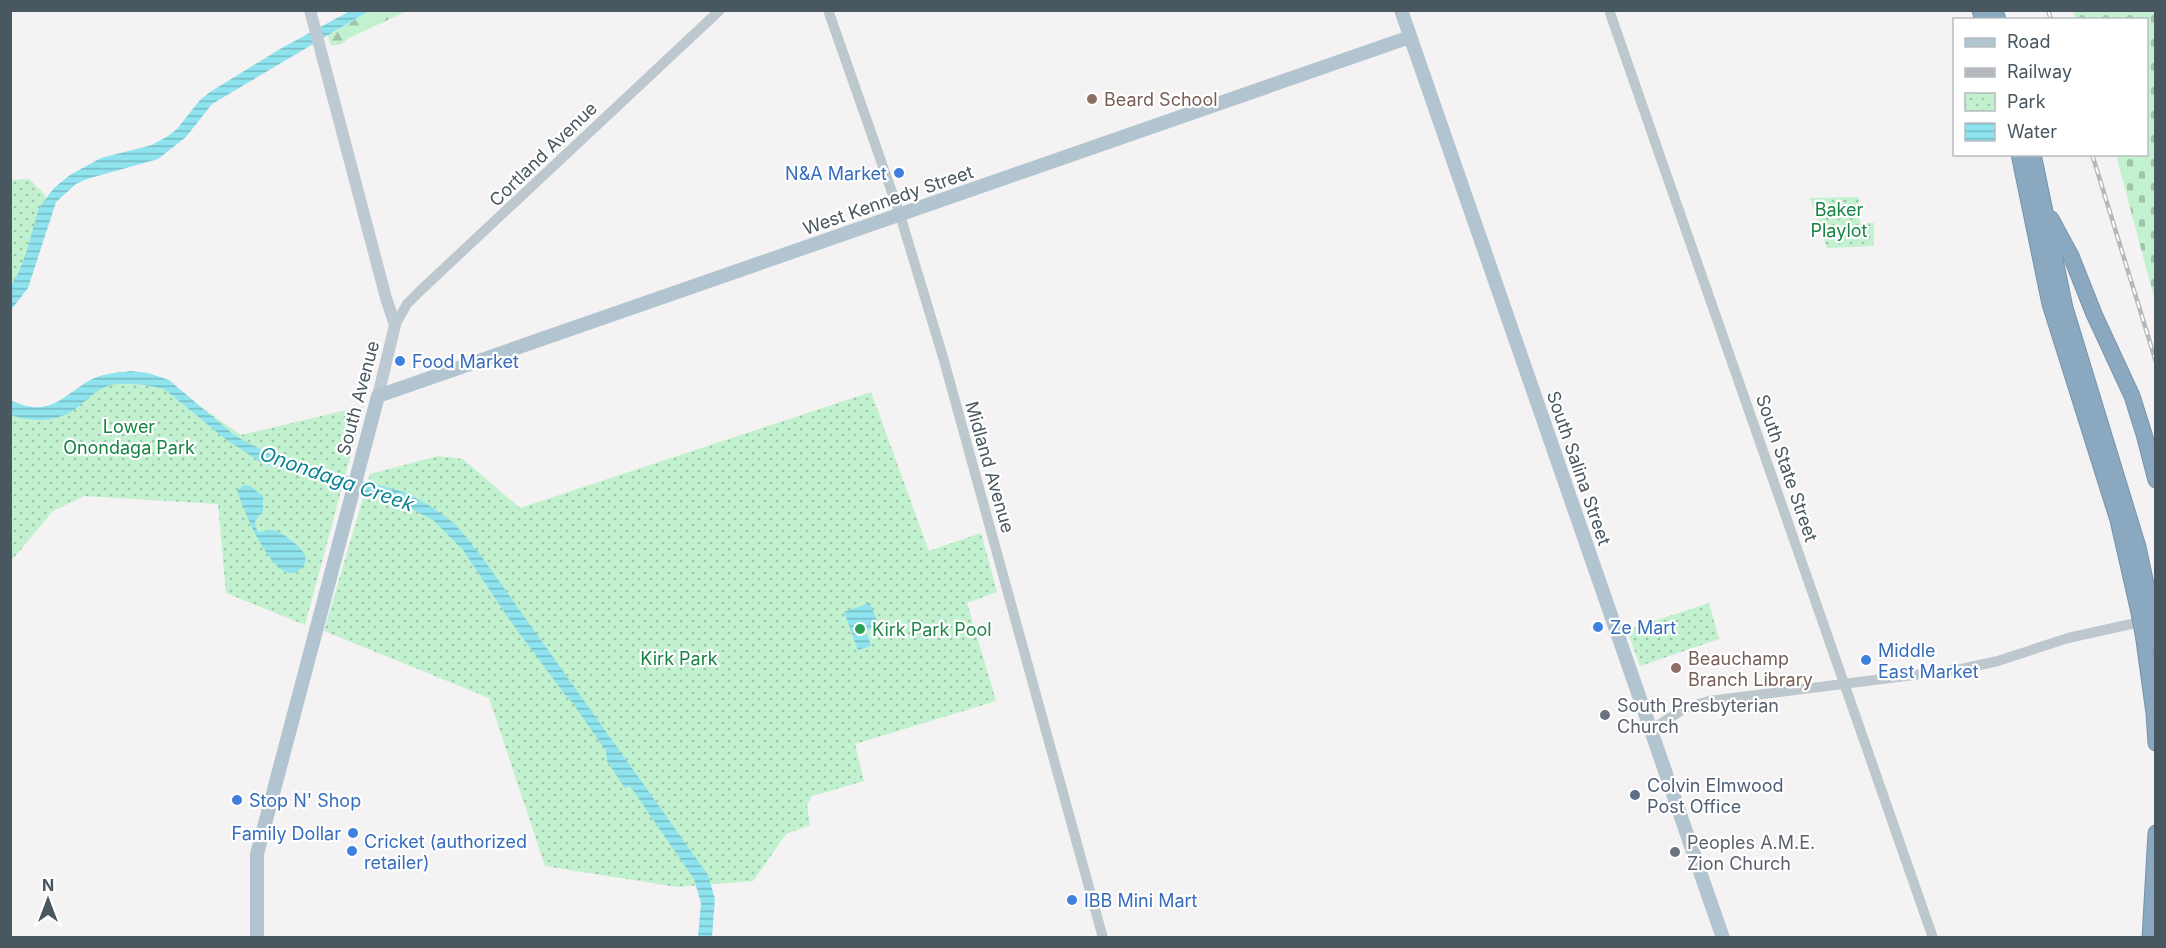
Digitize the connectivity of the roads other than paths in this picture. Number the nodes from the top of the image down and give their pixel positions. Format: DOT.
graph roads {
  1 [pos="720,10"];
  2 [pos="828,10"];
  3 [pos="1401,10"];
  4 [pos="1609,10"];
  5 [pos="311,15"];
  6 [pos="1410,37"];
  7 [pos="2019,156"];
  8 [pos="2033,156"];
  9 [pos="2043,203"];
  10 [pos="900,215"];
  11 [pos="407,304"];
  12 [pos="391,311"];
  13 [pos="395,325"];
  14 [pos="378,396"];
  15 [pos="2156,480"];
  16 [pos="2144,603"];
  17 [pos="2156,618"];
  18 [pos="2149,636"];
  19 [pos="1846,684"];
  20 [pos="1651,730"];
  21 [pos="2156,743"];
  22 [pos="2156,833"];
  23 [pos="257,938"];
  24 [pos="1103,938"];
  25 [pos="1723,938"];
  26 [pos="1933,938"];
  27 [pos="2148,938"];
  1 -- 11 [label="street, Cortland Avenue"];
  2 -- 10 [label="street, Midland Avenue"];
  3 -- 6 [label="main road, South Salina Street"];
  4 -- 19 [label="street, South State Street"];
  5 -- 12 [label="main road, South Avenue"];
  6 -- 10 [label="main road, West Kennedy Street"];
  6 -- 20 [label="main road, South Salina Street"];
  7 -- 16 [label="highway"];
  8 -- 9 [label="highway"];
  9 -- 15 [label="highway"];
  9 -- 16 [label="highway"];
  10 -- 14 [label="main road, West Kennedy Street"];
  10 -- 24 [label="street, Midland Avenue"];
  11 -- 12 [label="street"];
  11 -- 13 [label="street, Cortland Avenue"];
  12 -- 13 [label="main road, South Avenue"];
  13 -- 14 [label="main road, South Avenue"];
  14 -- 23 [label="main road, South Avenue"];
  16 -- 18 [label="highway, bridge"];
  17 -- 19 [label="street"];
  18 -- 21 [label="highway"];
  19 -- 20 [label="street"];
  19 -- 26 [label="street, South State Street"];
  20 -- 25 [label="main road, South Salina Street"];
  22 -- 27 [label="highway"];
}
